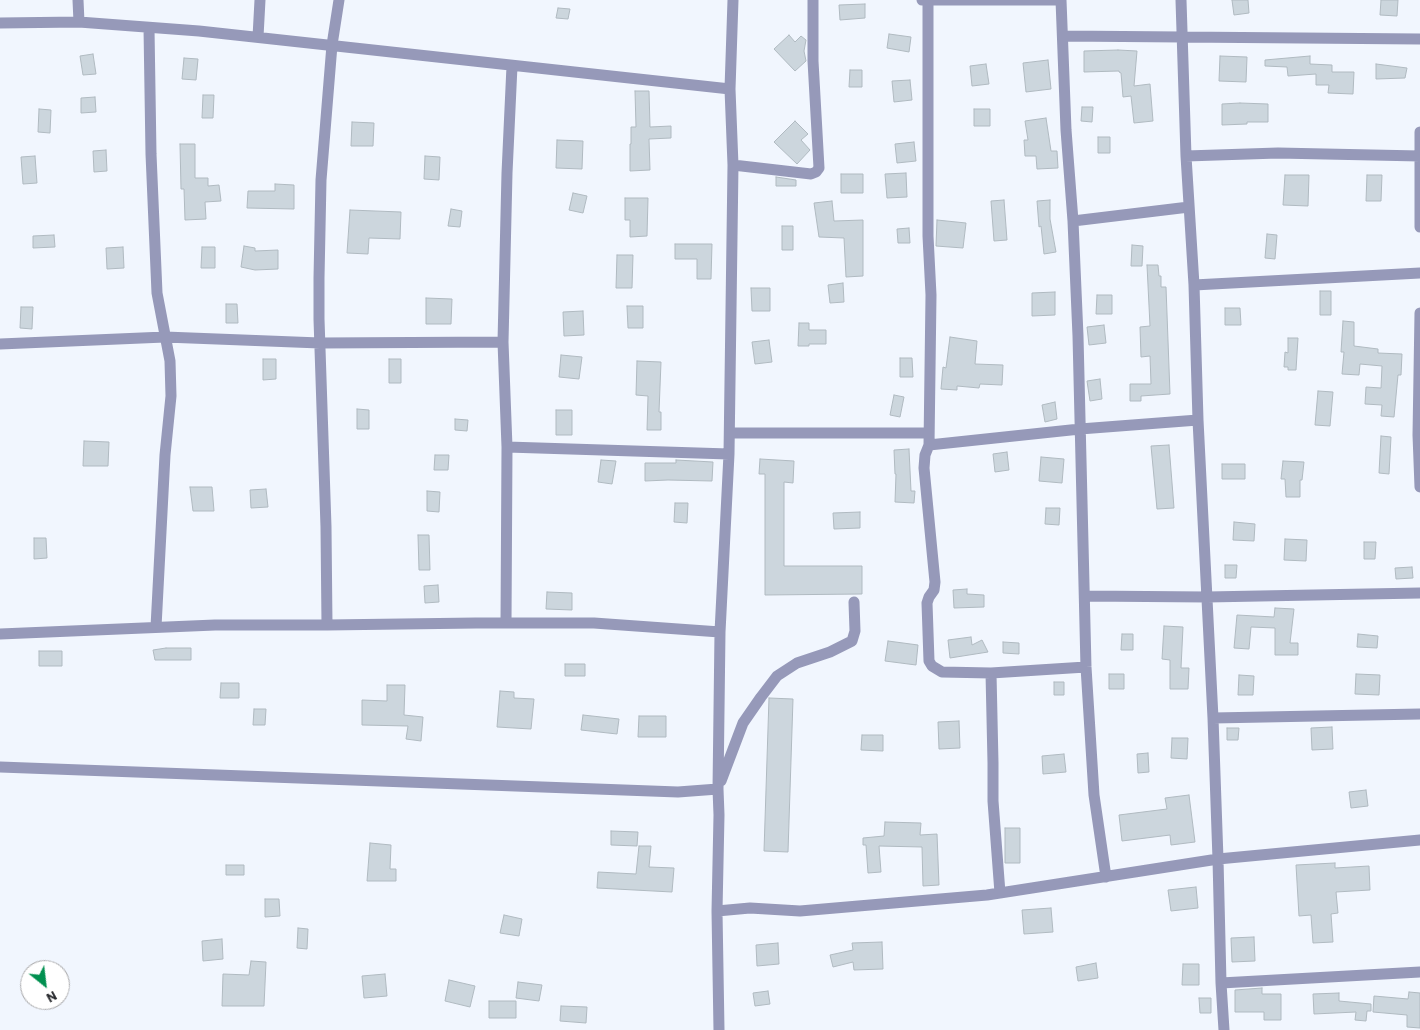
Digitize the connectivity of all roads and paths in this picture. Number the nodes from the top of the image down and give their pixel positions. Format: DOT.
graph roads {
  1 [pos="78,0"];
  2 [pos="260,0"];
  3 [pos="339,0"];
  4 [pos="732,0"];
  5 [pos="813,0"];
  6 [pos="922,0"];
  7 [pos="928,0"];
  8 [pos="1061,0"];
  9 [pos="1181,0"];
  10 [pos="79,22"];
  11 [pos="0,23"];
  12 [pos="149,28"];
  13 [pos="1063,36"];
  14 [pos="258,37"];
  15 [pos="1183,37"];
  16 [pos="1420,40"];
  17 [pos="332,45"];
  18 [pos="512,66"];
  19 [pos="730,89"];
  20 [pos="1420,132"];
  21 [pos="1186,156"];
  22 [pos="1420,156"];
  23 [pos="733,165"];
  24 [pos="1189,207"];
  25 [pos="1073,221"];
  26 [pos="1420,227"];
  27 [pos="1420,273"];
  28 [pos="1194,285"];
  29 [pos="1420,313"];
  30 [pos="165,337"];
  31 [pos="503,342"];
  32 [pos="320,343"];
  33 [pos="0,344"];
  34 [pos="1198,420"];
  35 [pos="1080,429"];
  36 [pos="730,433"];
  37 [pos="929,433"];
  38 [pos="929,445"];
  39 [pos="506,447"];
  40 [pos="729,454"];
  41 [pos="1420,487"];
  42 [pos="1420,593"];
  43 [pos="1085,596"];
  44 [pos="1207,598"];
  45 [pos="854,602"];
  46 [pos="506,623"];
  47 [pos="327,625"];
  48 [pos="156,627"];
  49 [pos="720,632"];
  50 [pos="0,634"];
  51 [pos="1086,667"];
  52 [pos="991,673"];
  53 [pos="1420,714"];
  54 [pos="1213,718"];
  55 [pos="0,767"];
  56 [pos="718,789"];
  57 [pos="1420,840"];
  58 [pos="1218,859"];
  59 [pos="1106,876"];
  60 [pos="1000,893"];
  61 [pos="717,911"];
  62 [pos="1420,972"];
  63 [pos="1221,983"];
  64 [pos="719,1030"];
  65 [pos="1224,1030"];
  1 -- 10 [label="street"];
  2 -- 14 [label="street"];
  3 -- 17 [label="street"];
  4 -- 19 [label="street"];
  5 -- 23 [label="street"];
  6 -- 7 [label="street"];
  7 -- 8 [label="street"];
  7 -- 37 [label="street"];
  8 -- 13 [label="street"];
  9 -- 15 [label="street"];
  10 -- 11 [label="street"];
  10 -- 12 [label="street"];
  12 -- 14 [label="street"];
  12 -- 30 [label="street"];
  13 -- 15 [label="street"];
  13 -- 25 [label="street"];
  14 -- 17 [label="street"];
  15 -- 16 [label="street"];
  15 -- 21 [label="street"];
  17 -- 18 [label="street"];
  17 -- 32 [label="street"];
  18 -- 19 [label="street"];
  18 -- 31 [label="street"];
  19 -- 23 [label="street"];
  20 -- 22 [label="street"];
  21 -- 22 [label="street"];
  21 -- 24 [label="street"];
  22 -- 26 [label="street"];
  23 -- 36 [label="street"];
  24 -- 25 [label="street"];
  24 -- 28 [label="street"];
  25 -- 35 [label="street"];
  27 -- 28 [label="street"];
  28 -- 34 [label="street"];
  29 -- 41 [label="street"];
  30 -- 32 [label="street"];
  30 -- 33 [label="street"];
  30 -- 48 [label="street"];
  31 -- 32 [label="street"];
  31 -- 39 [label="street"];
  32 -- 47 [label="street"];
  34 -- 35 [label="street"];
  34 -- 44 [label="street"];
  35 -- 38 [label="street"];
  35 -- 43 [label="street"];
  36 -- 37 [label="street"];
  36 -- 40 [label="street"];
  37 -- 38 [label="street"];
  38 -- 52 [label="street"];
  39 -- 40 [label="street"];
  39 -- 46 [label="street"];
  40 -- 49 [label="street"];
  42 -- 44 [label="street"];
  43 -- 44 [label="street"];
  43 -- 51 [label="street"];
  44 -- 54 [label="street"];
  45 -- 56 [label="street"];
  46 -- 47 [label="street"];
  46 -- 49 [label="street"];
  47 -- 48 [label="street"];
  48 -- 50 [label="street"];
  49 -- 56 [label="street"];
  51 -- 52 [label="street"];
  51 -- 59 [label="street"];
  52 -- 60 [label="street"];
  53 -- 54 [label="street"];
  54 -- 58 [label="street"];
  55 -- 56 [label="street"];
  56 -- 61 [label="street"];
  57 -- 58 [label="street"];
  58 -- 59 [label="street"];
  58 -- 63 [label="street"];
  59 -- 60 [label="street"];
  60 -- 61 [label="street"];
  61 -- 64 [label="street"];
  62 -- 63 [label="street"];
  63 -- 65 [label="street"];
}
